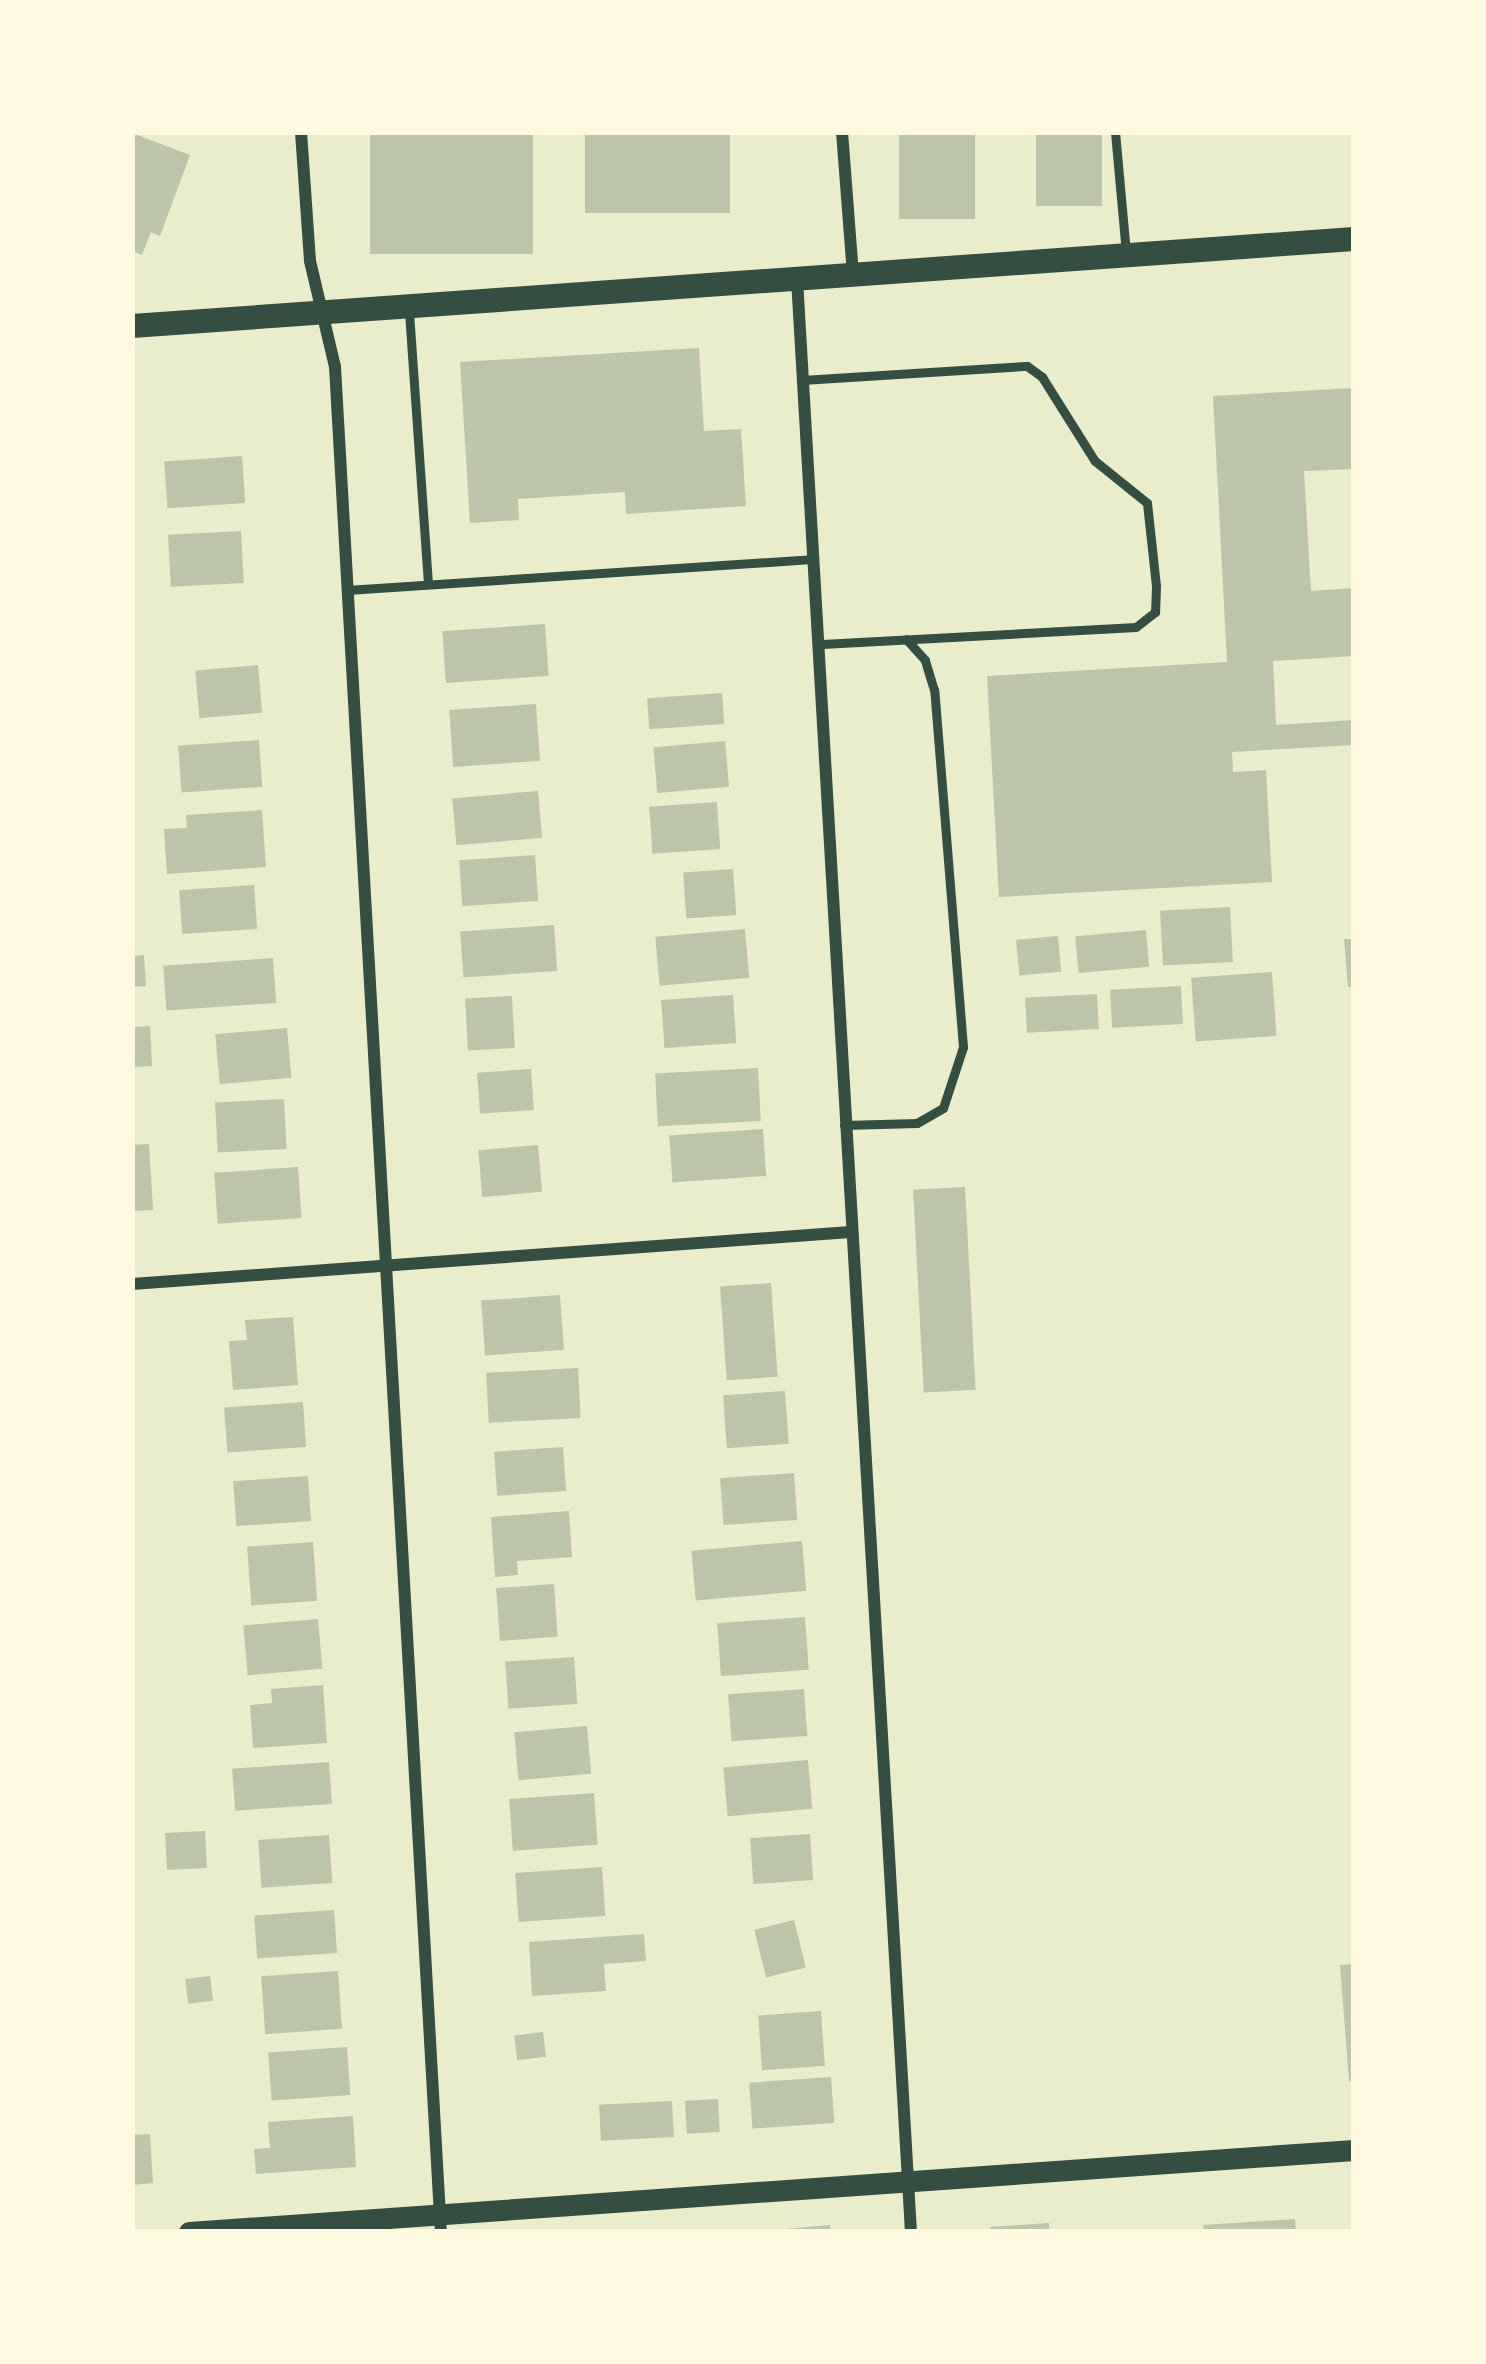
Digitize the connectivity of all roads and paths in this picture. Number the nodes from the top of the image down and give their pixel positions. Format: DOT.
graph roads {
  1 [pos="301,132"];
  2 [pos="842,132"];
  3 [pos="1115,132"];
  4 [pos="1354,239"];
  5 [pos="1126,256"];
  6 [pos="853,275"];
  7 [pos="797,279"];
  8 [pos="409,306"];
  9 [pos="322,312"];
  10 [pos="132,326"];
  11 [pos="802,380"];
  12 [pos="812,559"];
  13 [pos="428,584"];
  14 [pos="347,590"];
  15 [pos="906,639"];
  16 [pos="817,644"];
  17 [pos="844,1125"];
  18 [pos="850,1232"];
  19 [pos="386,1266"];
  20 [pos="132,1284"];
  21 [pos="1354,2150"];
  22 [pos="908,2181"];
  23 [pos="440,2223"];
  24 [pos="189,2232"];
  25 [pos="911,2232"];
  1 -- 9 [label="street"];
  2 -- 6 [label="street"];
  3 -- 5 [label="lane"];
  4 -- 5 [label="main road"];
  5 -- 6 [label="main road"];
  6 -- 7 [label="main road"];
  7 -- 8 [label="main road"];
  7 -- 11 [label="street"];
  8 -- 9 [label="main road"];
  8 -- 13 [label="lane"];
  9 -- 10 [label="main road"];
  9 -- 14 [label="street"];
  11 -- 12 [label="street"];
  11 -- 15 [label="lane"];
  12 -- 13 [label="lane"];
  12 -- 16 [label="street"];
  13 -- 14 [label="lane"];
  14 -- 19 [label="street"];
  15 -- 16 [label="lane"];
  15 -- 17 [label="lane"];
  16 -- 17 [label="street"];
  17 -- 18 [label="street"];
  18 -- 19 [label="street"];
  18 -- 22 [label="street"];
  19 -- 20 [label="street"];
  19 -- 23 [label="street"];
  21 -- 22 [label="street"];
  22 -- 23 [label="street"];
  22 -- 25 [label="street"];
  23 -- 24 [label="street"];
}
